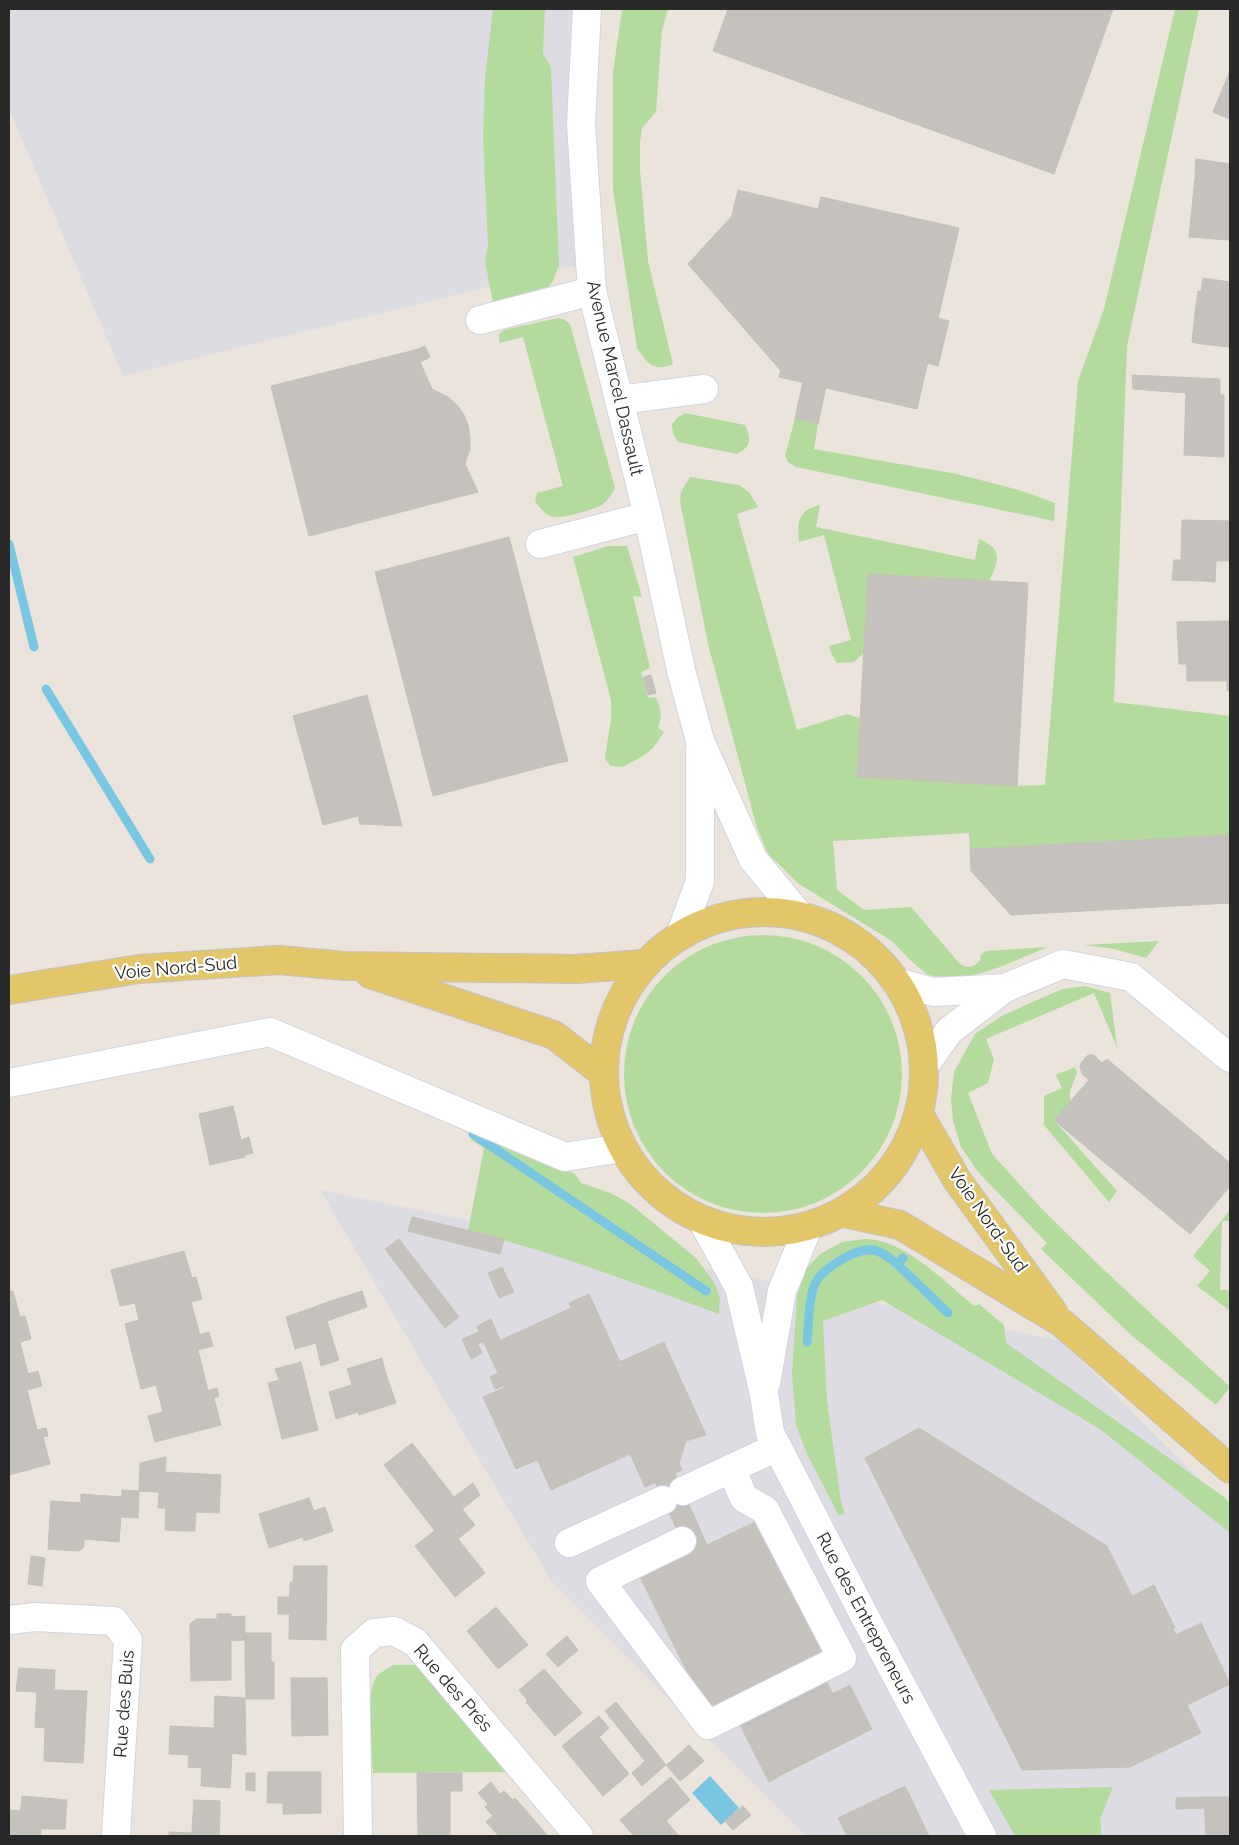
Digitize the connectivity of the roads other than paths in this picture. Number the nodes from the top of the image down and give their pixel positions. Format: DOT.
graph roads {
  1 [pos="587,9"];
  2 [pos="592,291"];
  3 [pos="480,320"];
  4 [pos="704,389"];
  5 [pos="619,400"];
  6 [pos="648,516"];
  7 [pos="540,544"];
  8 [pos="700,741"];
  9 [pos="799,915"];
  10 [pos="681,933"];
  11 [pos="644,964"];
  12 [pos="345,966"];
  13 [pos="896,982"];
  14 [pos="1005,988"];
  15 [pos="9,990"];
  16 [pos="1230,1058"];
  17 [pos="925,1065"];
  18 [pos="603,1073"];
  19 [pos="9,1083"];
  20 [pos="919,1114"];
  21 [pos="622,1148"];
  22 [pos="844,1213"];
  23 [pos="703,1222"];
  24 [pos="808,1228"];
  25 [pos="1062,1323"];
  26 [pos="764,1394"];
  27 [pos="777,1447"];
  28 [pos="731,1469"];
  29 [pos="1230,1469"];
  30 [pos="682,1541"];
  31 [pos="569,1543"];
  32 [pos="9,1620"];
  33 [pos="116,1836"];
  34 [pos="358,1836"];
  35 [pos="579,1836"];
  36 [pos="982,1836"];
  1 -- 2 [label="street, Avenue Marcel Dassault"];
  2 -- 3 [label="street"];
  2 -- 5 [label="street, Avenue Marcel Dassault"];
  4 -- 5 [label="street"];
  5 -- 6 [label="street, Avenue Marcel Dassault"];
  6 -- 7 [label="street"];
  6 -- 8 [label="street, Avenue Marcel Dassault"];
  8 -- 9 [label="street, Avenue Marcel Dassault"];
  8 -- 10 [label="street, Avenue Marcel Dassault"];
  9 -- 10 [label="main road"];
  9 -- 13 [label="main road"];
  10 -- 11 [label="main road"];
  11 -- 12 [label="main road, Voie Nord-Sud"];
  11 -- 18 [label="main road"];
  12 -- 15 [label="main road, Voie Nord-Sud"];
  12 -- 18 [label="main road, Voie Nord-Sud"];
  13 -- 14 [label="street"];
  13 -- 17 [label="main road"];
  14 -- 16 [label="street"];
  14 -- 17 [label="street"];
  17 -- 20 [label="main road"];
  18 -- 21 [label="main road"];
  19 -- 21 [label="street"];
  20 -- 22 [label="main road"];
  20 -- 25 [label="main road, Voie Nord-Sud"];
  21 -- 23 [label="main road"];
  22 -- 24 [label="main road"];
  22 -- 25 [label="main road, Voie Nord-Sud"];
  23 -- 24 [label="main road"];
  23 -- 26 [label="street, Rue des Entrepreneurs"];
  24 -- 26 [label="street, Rue des Entrepreneurs"];
  25 -- 29 [label="main road, Voie Nord-Sud"];
  26 -- 27 [label="street, Rue des Entrepreneurs"];
  27 -- 28 [label="street"];
  27 -- 36 [label="street, Rue des Entrepreneurs"];
  28 -- 30 [label="street"];
  28 -- 31 [label="street"];
  32 -- 33 [label="street, Rue des Buis"];
  34 -- 35 [label="street, Rue des Prés"];
}
